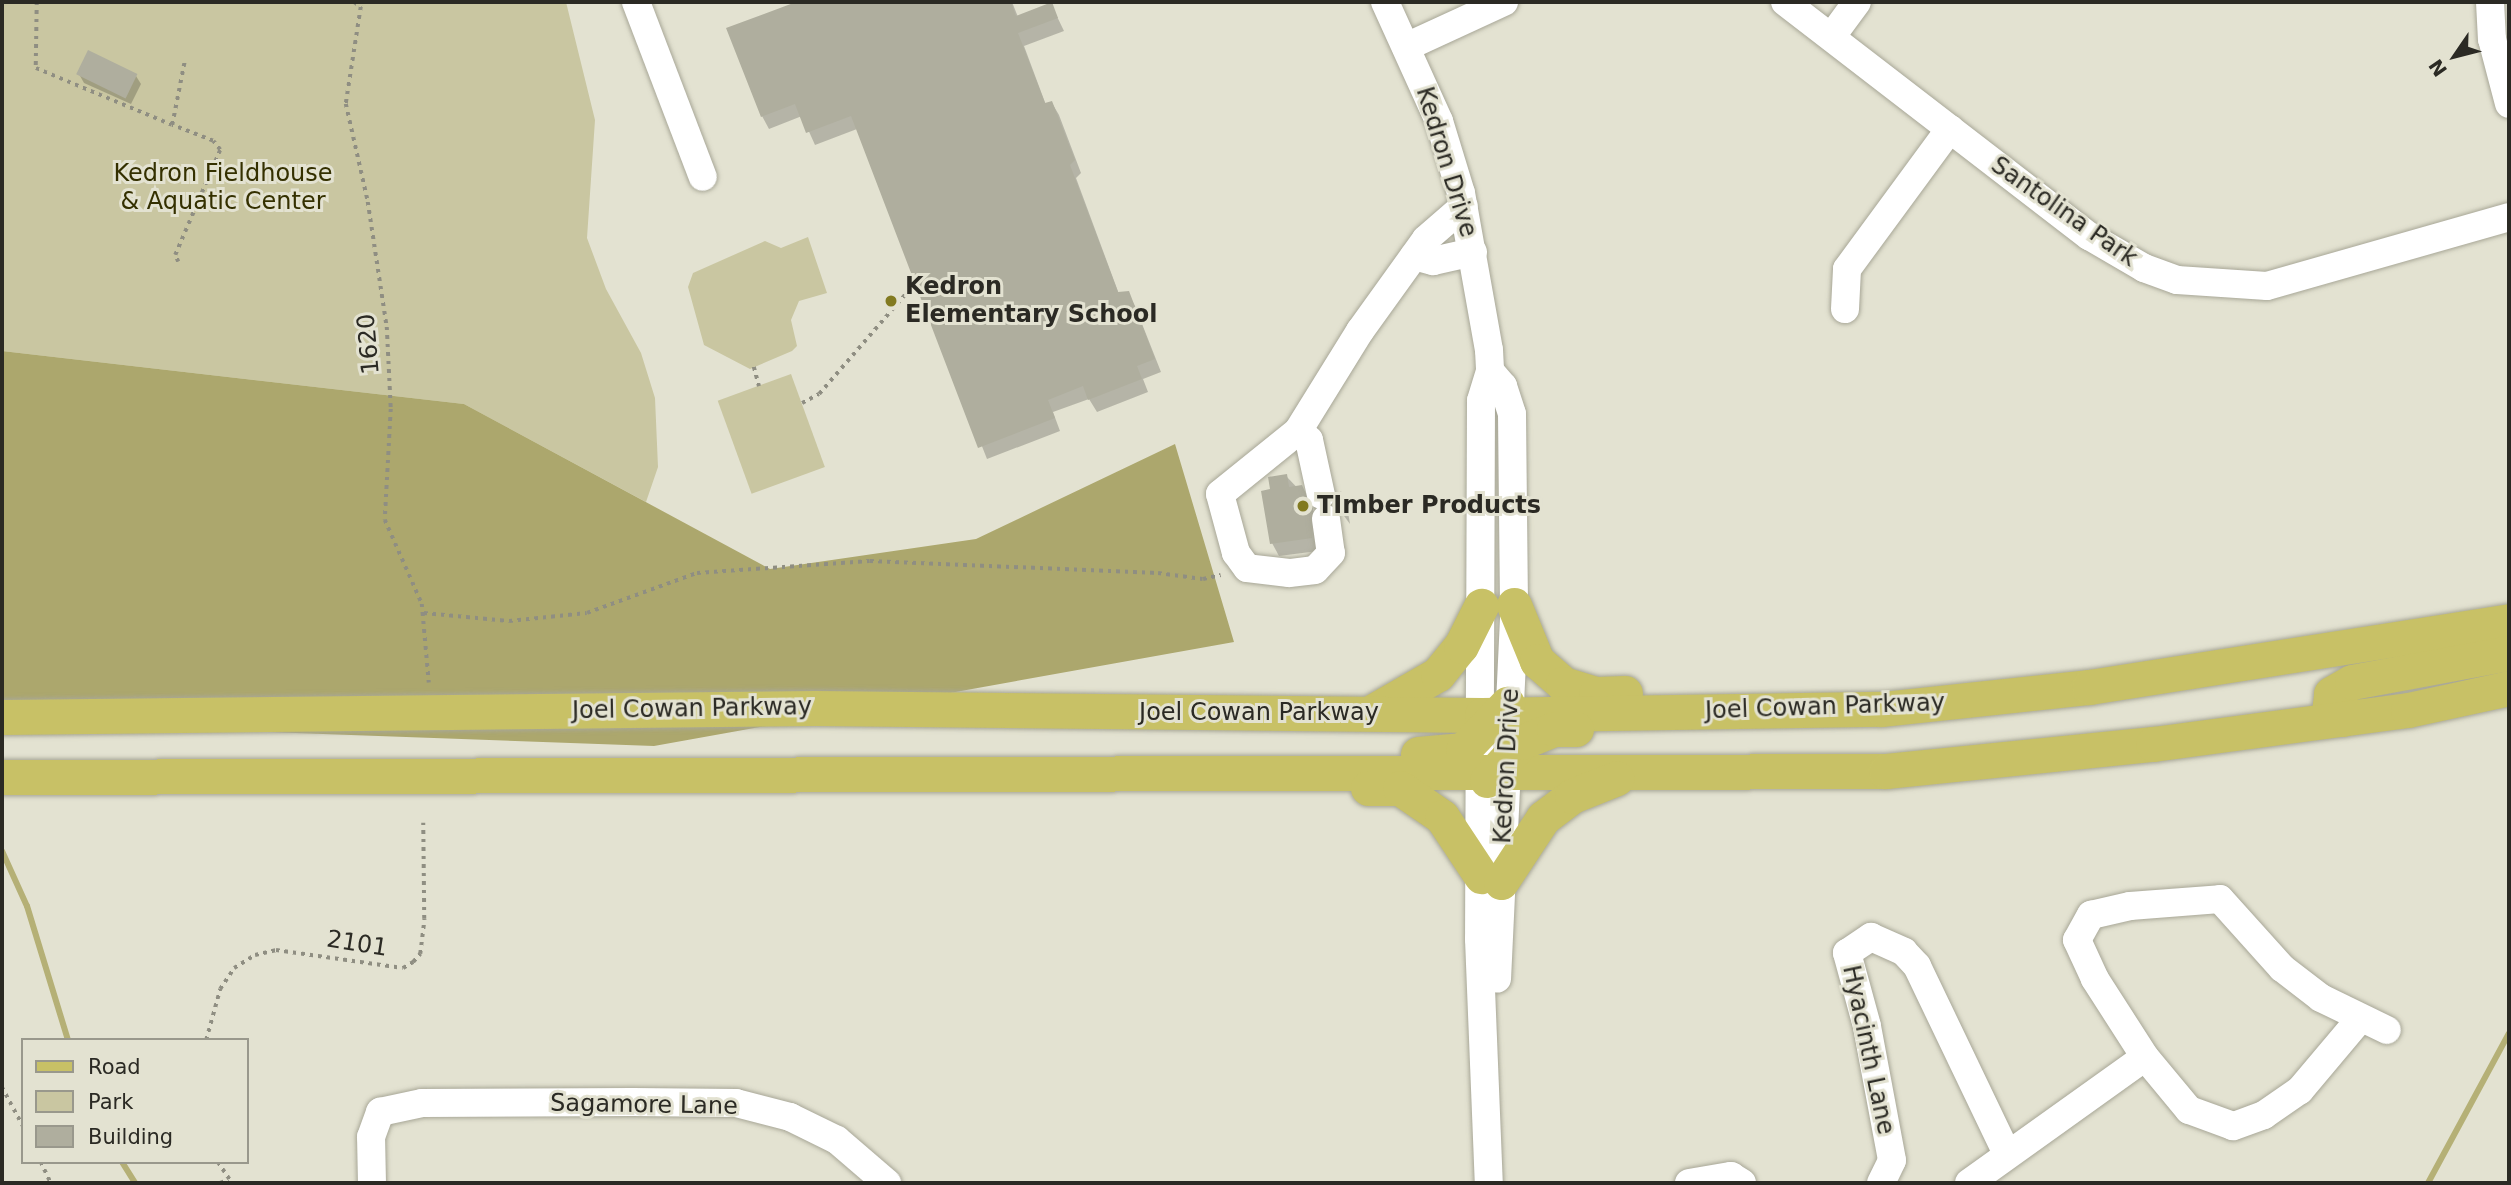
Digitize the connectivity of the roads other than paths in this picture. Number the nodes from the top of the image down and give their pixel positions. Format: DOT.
graph roads {
  1 [pos="636,2"];
  2 [pos="1385,2"];
  3 [pos="1504,2"];
  4 [pos="1785,2"];
  5 [pos="1857,2"];
  6 [pos="2490,2"];
  7 [pos="1832,36"];
  8 [pos="1406,47"];
  9 [pos="2509,104"];
  10 [pos="1950,129"];
  11 [pos="704,177"];
  12 [pos="1464,206"];
  13 [pos="2509,217"];
  14 [pos="1473,252"];
  15 [pos="1414,256"];
  16 [pos="1845,309"];
  17 [pos="1298,431"];
  18 [pos="1497,605"];
  19 [pos="2509,621"];
  20 [pos="2509,653"];
  21 [pos="2509,688"];
  22 [pos="1882,709"];
  23 [pos="1367,714"];
  24 [pos="1497,715"];
  25 [pos="2,717"];
  26 [pos="2342,719"];
  27 [pos="1635,771"];
  28 [pos="1493,772"];
  29 [pos="1116,775"];
  30 [pos="1160,776"];
  31 [pos="2,777"];
  32 [pos="1491,879"];
  33 [pos="2359,1020"];
  34 [pos="2387,1030"];
  35 [pos="2145,1057"];
  36 [pos="2006,1152"];
  37 [pos="1489,1175"];
  38 [pos="372,1183"];
  39 [pos="887,1183"];
  40 [pos="1689,1183"];
  41 [pos="1742,1183"];
  42 [pos="1881,1183"];
  43 [pos="1969,1183"];
  1 -- 11 [label="street"];
  2 -- 8 [label="street, Kedron Drive"];
  3 -- 8 [label="street"];
  4 -- 7 [label="street, Santolina Park"];
  5 -- 7 [label="street"];
  6 -- 9 [label="street"];
  7 -- 10 [label="street, Santolina Park"];
  8 -- 12 [label="street, Kedron Drive"];
  10 -- 13 [label="street, Santolina Park"];
  10 -- 16 [label="street"];
  12 -- 14 [label="street, Kedron Drive"];
  12 -- 15 [label="street"];
  14 -- 15 [label="street"];
  14 -- 18 [label="street, Kedron Drive"];
  15 -- 17 [label="street"];
  17 -- 17 [label="street"];
  18 -- 22 [label="main road"];
  18 -- 23 [label="main road"];
  18 -- 24 [label="street, Kedron Drive"];
  19 -- 22 [label="main road, Joel Cowan Parkway"];
  20 -- 26 [label="main road"];
  21 -- 26 [label="main road"];
  22 -- 24 [label="main road, Joel Cowan Parkway"];
  22 -- 28 [label="main road"];
  23 -- 24 [label="main road, Joel Cowan Parkway"];
  23 -- 25 [label="main road, Joel Cowan Parkway"];
  24 -- 28 [label="street, Kedron Drive"];
  24 -- 29 [label="main road"];
  26 -- 27 [label="main road"];
  27 -- 28 [label="main road"];
  27 -- 32 [label="main road"];
  28 -- 30 [label="main road"];
  28 -- 32 [label="street, Kedron Drive"];
  29 -- 30 [label="main road"];
  29 -- 31 [label="main road"];
  30 -- 32 [label="main road"];
  32 -- 37 [label="street, Kedron Drive"];
  33 -- 34 [label="street"];
  33 -- 35 [label="street"];
  33 -- 35 [label="street"];
  35 -- 36 [label="street"];
  36 -- 42 [label="street, Hyacinth Lane"];
  36 -- 43 [label="street"];
  38 -- 39 [label="street, Sagamore Lane"];
  40 -- 41 [label="street"];
}
